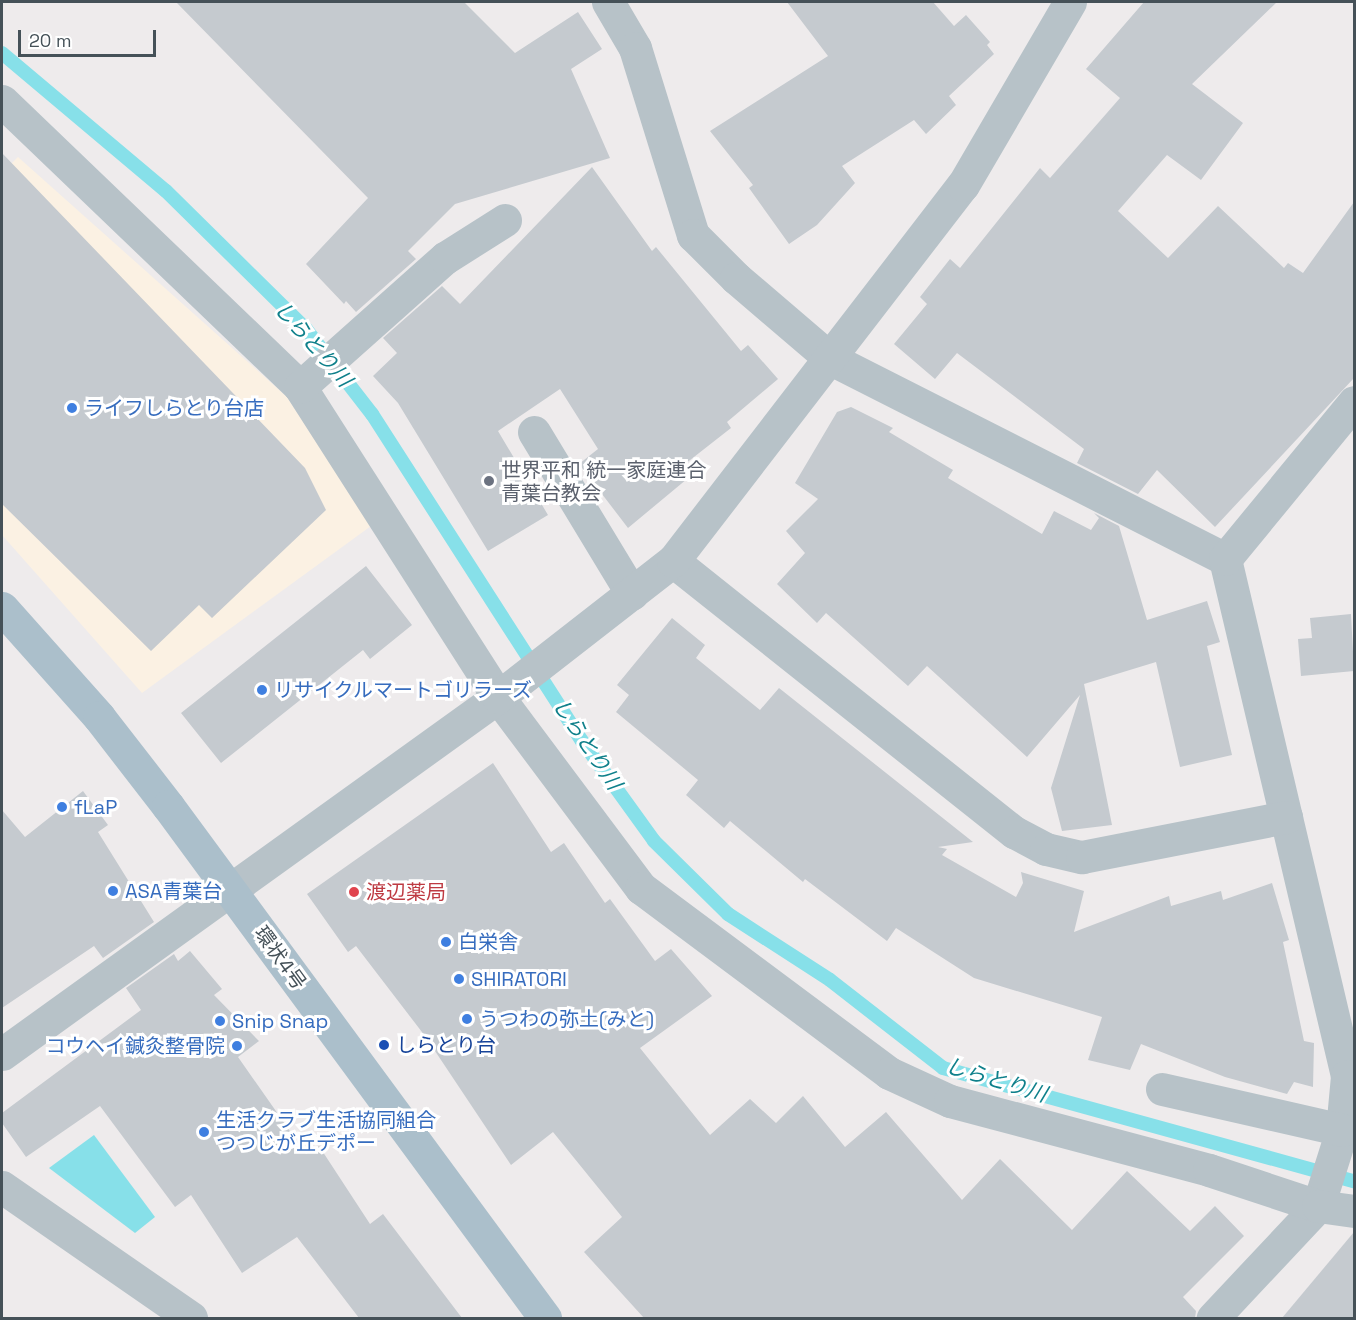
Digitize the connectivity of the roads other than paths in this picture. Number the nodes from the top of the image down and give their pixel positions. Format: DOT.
graph roads {
  1 [pos="608,2"];
  2 [pos="1070,2"];
  3 [pos="2,101"];
  4 [pos="505,220"];
  5 [pos="831,359"];
  6 [pos="300,387"];
  7 [pos="1354,402"];
  8 [pos="534,432"];
  9 [pos="1225,559"];
  10 [pos="673,561"];
  11 [pos="632,594"];
  12 [pos="2,608"];
  13 [pos="503,693"];
  14 [pos="1286,817"];
  15 [pos="229,888"];
  16 [pos="2,1054"];
  17 [pos="1351,1075"];
  18 [pos="1162,1089"];
  19 [pos="1341,1135"];
  20 [pos="2,1187"];
  21 [pos="1320,1202"];
  22 [pos="1354,1211"];
  23 [pos="191,1318"];
  24 [pos="545,1318"];
  25 [pos="1213,1318"];
  1 -- 5 [label="street"];
  2 -- 5 [label="street"];
  3 -- 6 [label="street"];
  4 -- 6 [label="street"];
  5 -- 9 [label="street"];
  5 -- 10 [label="street"];
  6 -- 13 [label="street"];
  7 -- 9 [label="street"];
  8 -- 11 [label="street"];
  9 -- 14 [label="street"];
  10 -- 11 [label="street"];
  10 -- 14 [label="street"];
  11 -- 13 [label="street"];
  12 -- 15 [label="main road, 環状4号"];
  13 -- 15 [label="street"];
  13 -- 21 [label="street"];
  14 -- 17 [label="street"];
  15 -- 16 [label="street"];
  15 -- 24 [label="main road, 環状4号"];
  17 -- 19 [label="street"];
  18 -- 19 [label="street"];
  19 -- 21 [label="street"];
  20 -- 23 [label="street"];
  21 -- 22 [label="street"];
  21 -- 25 [label="street"];
}
